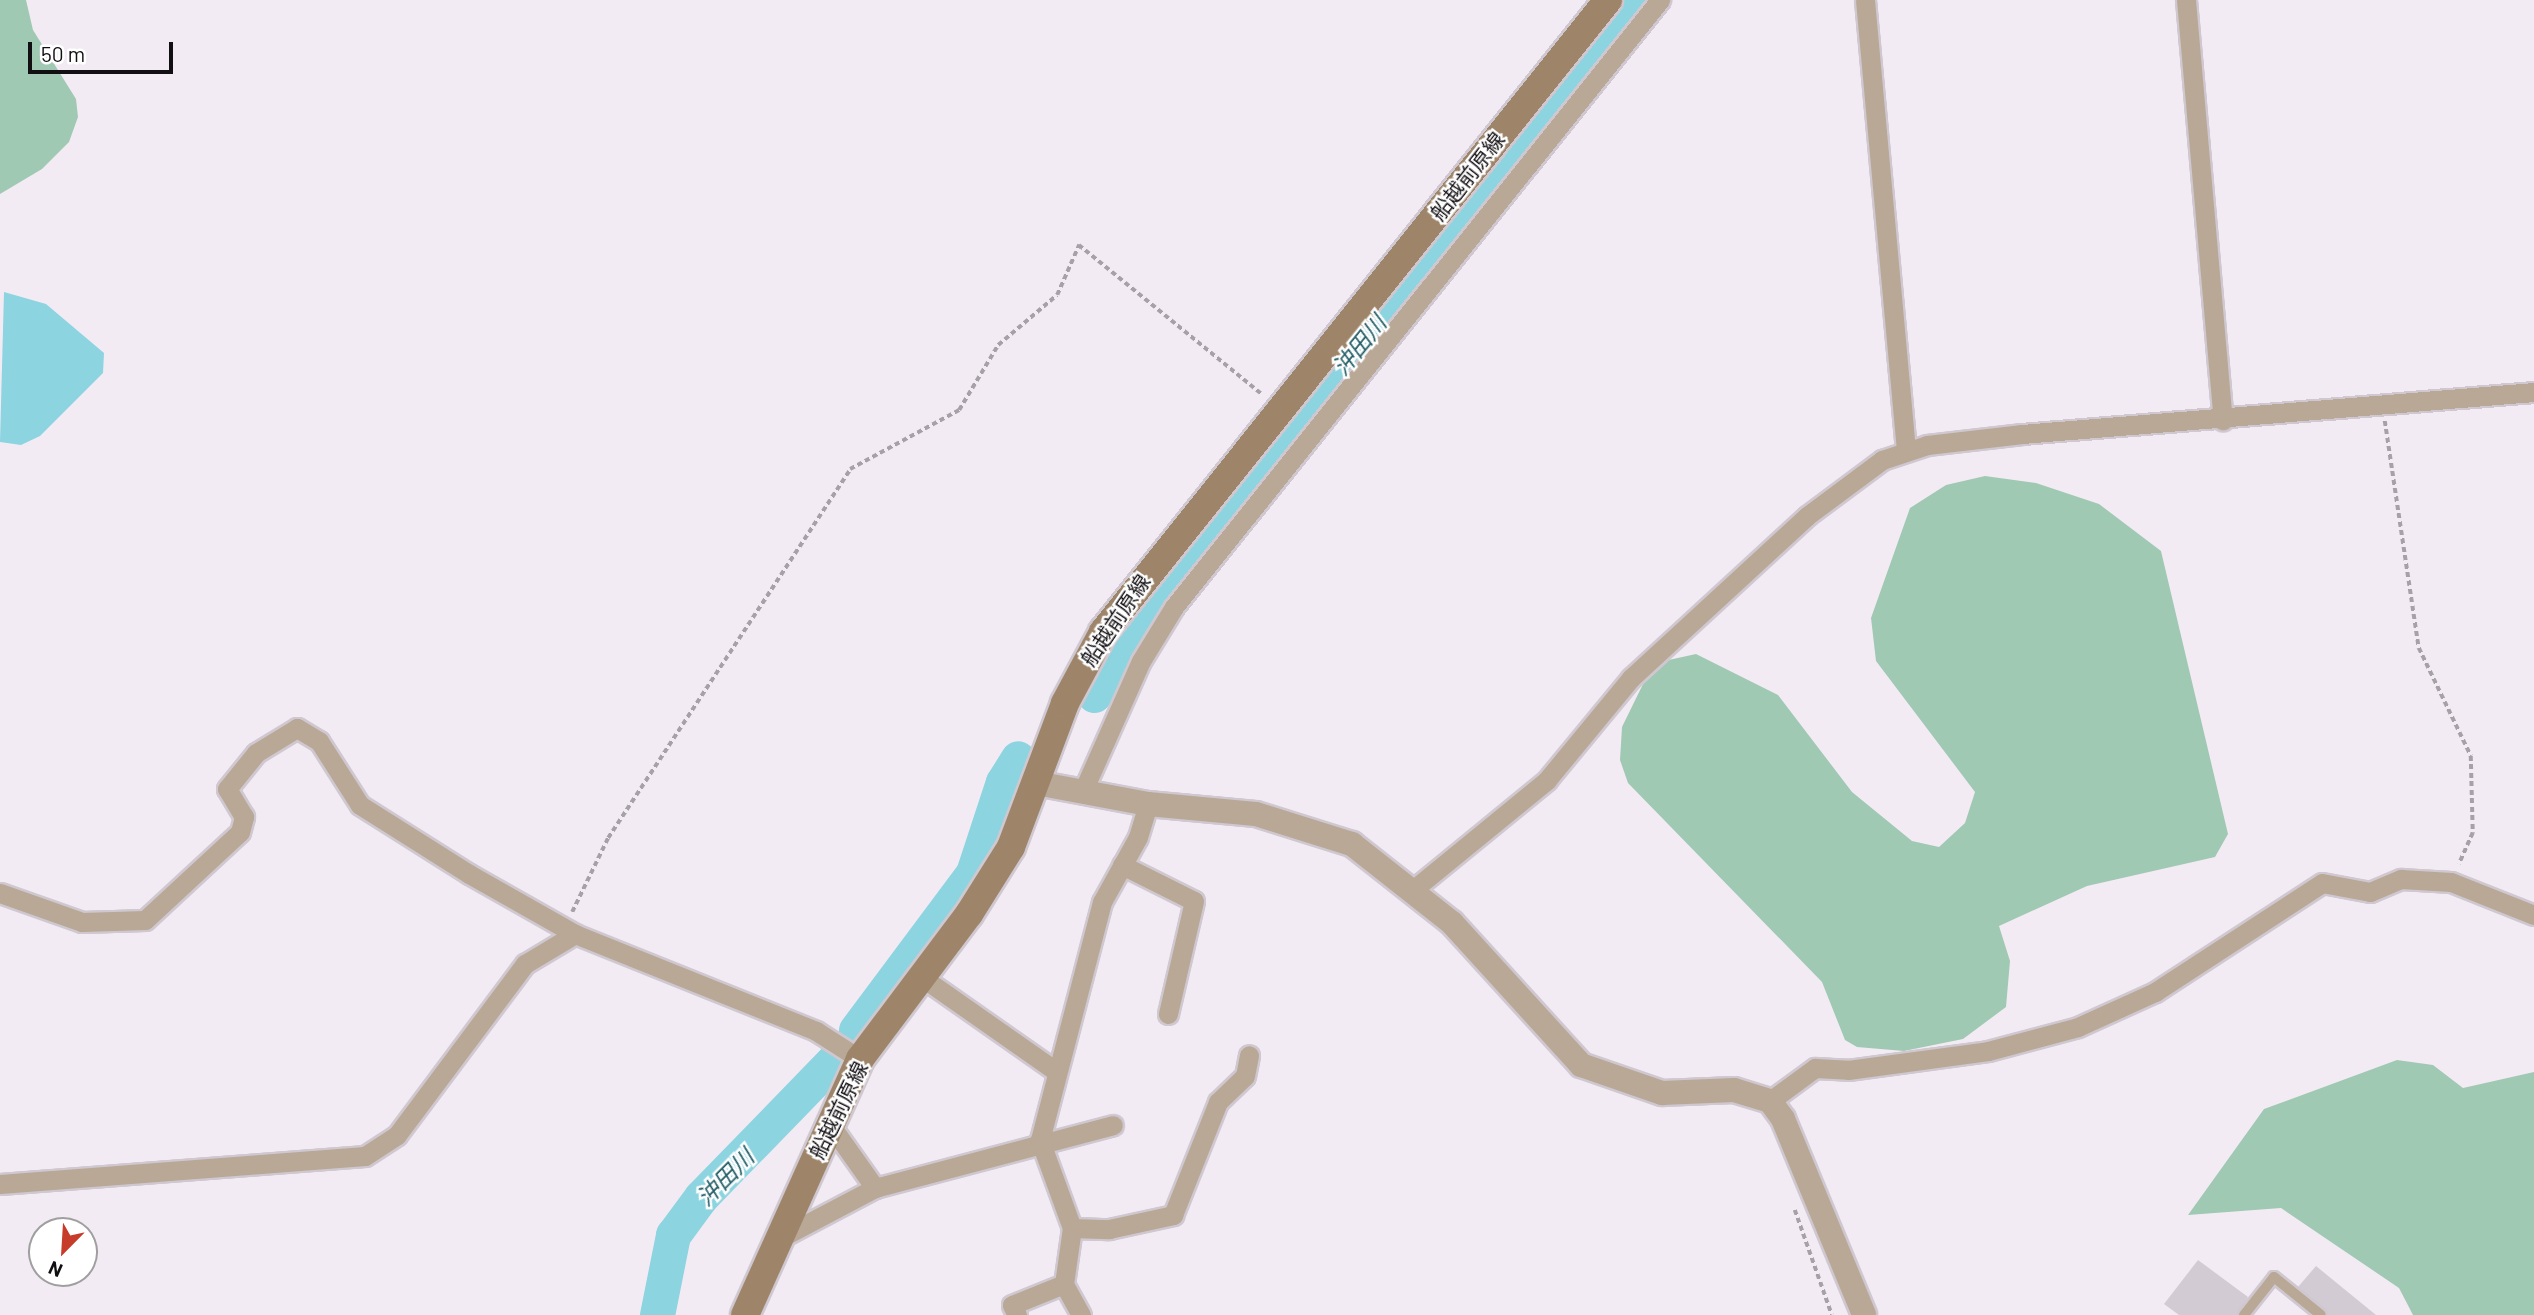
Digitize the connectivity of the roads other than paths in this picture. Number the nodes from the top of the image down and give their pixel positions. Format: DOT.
graph roads {
  1 [pos="1608,0"];
  2 [pos="1660,0"];
  3 [pos="1865,0"];
  4 [pos="2186,0"];
  5 [pos="2534,392"];
  6 [pos="2223,420"];
  7 [pos="1906,451"];
  8 [pos="1036,783"];
  9 [pos="1083,791"];
  10 [pos="1148,804"];
  11 [pos="1122,865"];
  12 [pos="1414,889"];
  13 [pos="0,893"];
  14 [pos="2534,915"];
  15 [pos="570,931"];
  16 [pos="923,978"];
  17 [pos="1168,1014"];
  18 [pos="1249,1055"];
  19 [pos="860,1059"];
  20 [pos="1056,1071"];
  21 [pos="1769,1101"];
  22 [pos="829,1123"];
  23 [pos="1113,1125"];
  24 [pos="1040,1140"];
  25 [pos="0,1184"];
  26 [pos="875,1188"];
  27 [pos="1072,1228"];
  28 [pos="780,1238"];
  29 [pos="1064,1284"];
  30 [pos="746,1315"];
  31 [pos="1017,1315"];
  32 [pos="1081,1315"];
  33 [pos="1864,1315"];
  34 [pos="2244,1315"];
  35 [pos="2321,1315"];
  1 -- 8 [label="main road, 船越前原線"];
  2 -- 9 [label="street"];
  3 -- 7 [label="street"];
  4 -- 6 [label="street"];
  5 -- 6 [label="street"];
  6 -- 7 [label="street"];
  7 -- 12 [label="street"];
  8 -- 9 [label="street"];
  8 -- 16 [label="main road, 船越前原線"];
  9 -- 10 [label="street"];
  10 -- 11 [label="street"];
  10 -- 12 [label="street"];
  11 -- 17 [label="street"];
  11 -- 20 [label="street"];
  12 -- 21 [label="street"];
  13 -- 15 [label="street"];
  14 -- 21 [label="street"];
  15 -- 19 [label="street"];
  15 -- 25 [label="street"];
  16 -- 19 [label="main road, 船越前原線"];
  16 -- 20 [label="street"];
  18 -- 27 [label="street"];
  19 -- 22 [label="main road, 船越前原線"];
  20 -- 24 [label="street"];
  21 -- 33 [label="street"];
  22 -- 26 [label="street"];
  22 -- 28 [label="main road, 船越前原線"];
  23 -- 24 [label="street"];
  24 -- 26 [label="street"];
  24 -- 27 [label="street"];
  26 -- 28 [label="street"];
  27 -- 29 [label="street"];
  28 -- 30 [label="main road, 船越前原線"];
  29 -- 31 [label="street"];
  29 -- 32 [label="street"];
  34 -- 35 [label="lane"];
}
